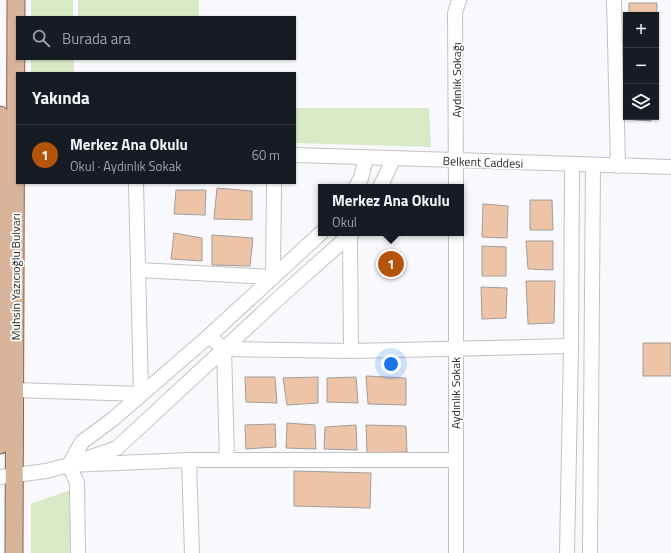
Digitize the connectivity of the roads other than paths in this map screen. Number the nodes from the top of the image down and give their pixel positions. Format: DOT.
graph roads {
  1 [pos="16,0"];
  2 [pos="459,0"];
  3 [pos="614,0"];
  4 [pos="0,115"];
  5 [pos="11,141"];
  6 [pos="296,154"];
  7 [pos="366,158"];
  8 [pos="394,158"];
  9 [pos="456,161"];
  10 [pos="572,165"];
  11 [pos="593,166"];
  12 [pos="618,166"];
  13 [pos="671,167"];
  14 [pos="136,184"];
  15 [pos="274,184"];
  16 [pos="358,184"];
  17 [pos="381,184"];
  18 [pos="456,184"];
  19 [pos="318,236"];
  20 [pos="350,236"];
  21 [pos="351,236"];
  22 [pos="456,236"];
  23 [pos="1,252"];
  24 [pos="138,270"];
  25 [pos="273,277"];
  26 [pos="209,336"];
  27 [pos="571,346"];
  28 [pos="456,348"];
  29 [pos="224,349"];
  30 [pos="351,351"];
  31 [pos="14,390"];
  32 [pos="141,394"];
  33 [pos="0,427"];
  34 [pos="0,445"];
  35 [pos="190,460"];
  36 [pos="227,460"];
  37 [pos="455,460"];
  38 [pos="69,465"];
  39 [pos="7,476"];
  40 [pos="14,553"];
  41 [pos="78,553"];
  42 [pos="192,553"];
  43 [pos="456,553"];
  44 [pos="567,553"];
  45 [pos="590,553"];
  1 -- 5 [label="main road, Muhsin Yazıcıoğlu Bulvarı"];
  2 -- 9 [label="street, Aydınlık Sokağı"];
  3 -- 12 [label="street"];
  4 -- 5 [label="main road, Muhsin Yazıcıoğlu Bulvarı"];
  5 -- 23 [label="main road, Muhsin Yazıcıoğlu Bulvarı"];
  5 -- 31 [label="main road, Muhsin Yazıcıoğlu Bulvarı"];
  6 -- 7 [label="street, Belkent Caddesi"];
  7 -- 8 [label="street, Belkent Caddesi"];
  7 -- 16 [label="street"];
  8 -- 9 [label="street, Belkent Caddesi"];
  8 -- 17 [label="street"];
  9 -- 10 [label="street, Belkent Caddesi"];
  9 -- 18 [label="street"];
  10 -- 11 [label="street, Belkent Caddesi"];
  10 -- 27 [label="street"];
  11 -- 12 [label="street, Belkent Caddesi"];
  11 -- 45 [label="street"];
  12 -- 13 [label="street, Belkent Caddesi"];
  14 -- 24 [label="street"];
  15 -- 25 [label="street"];
  19 -- 25 [label="street"];
  20 -- 29 [label="street"];
  21 -- 30 [label="street"];
  22 -- 28 [label="street, Aydınlık Sokak"];
  23 -- 33 [label="main road, Muhsin Yazıcıoğlu Bulvarı"];
  24 -- 25 [label="street"];
  24 -- 32 [label="street"];
  25 -- 26 [label="street"];
  26 -- 29 [label="street"];
  26 -- 32 [label="street"];
  27 -- 28 [label="street"];
  27 -- 44 [label="street"];
  28 -- 30 [label="street"];
  28 -- 37 [label="street, Aydınlık Sokak"];
  29 -- 30 [label="street"];
  29 -- 36 [label="street"];
  29 -- 38 [label="street"];
  31 -- 32 [label="street"];
  31 -- 39 [label="main road, Muhsin Yazıcıoğlu Bulvarı"];
  32 -- 38 [label="street"];
  33 -- 34 [label="main road, Muhsin Yazıcıoğlu Bulvarı"];
  35 -- 36 [label="street"];
  35 -- 38 [label="street"];
  35 -- 42 [label="street"];
  36 -- 37 [label="street"];
  37 -- 43 [label="street, Aydınlık Sokak"];
  38 -- 39 [label="street"];
  38 -- 41 [label="street"];
  39 -- 40 [label="main road, Muhsin Yazıcıoğlu Bulvarı"];
}
